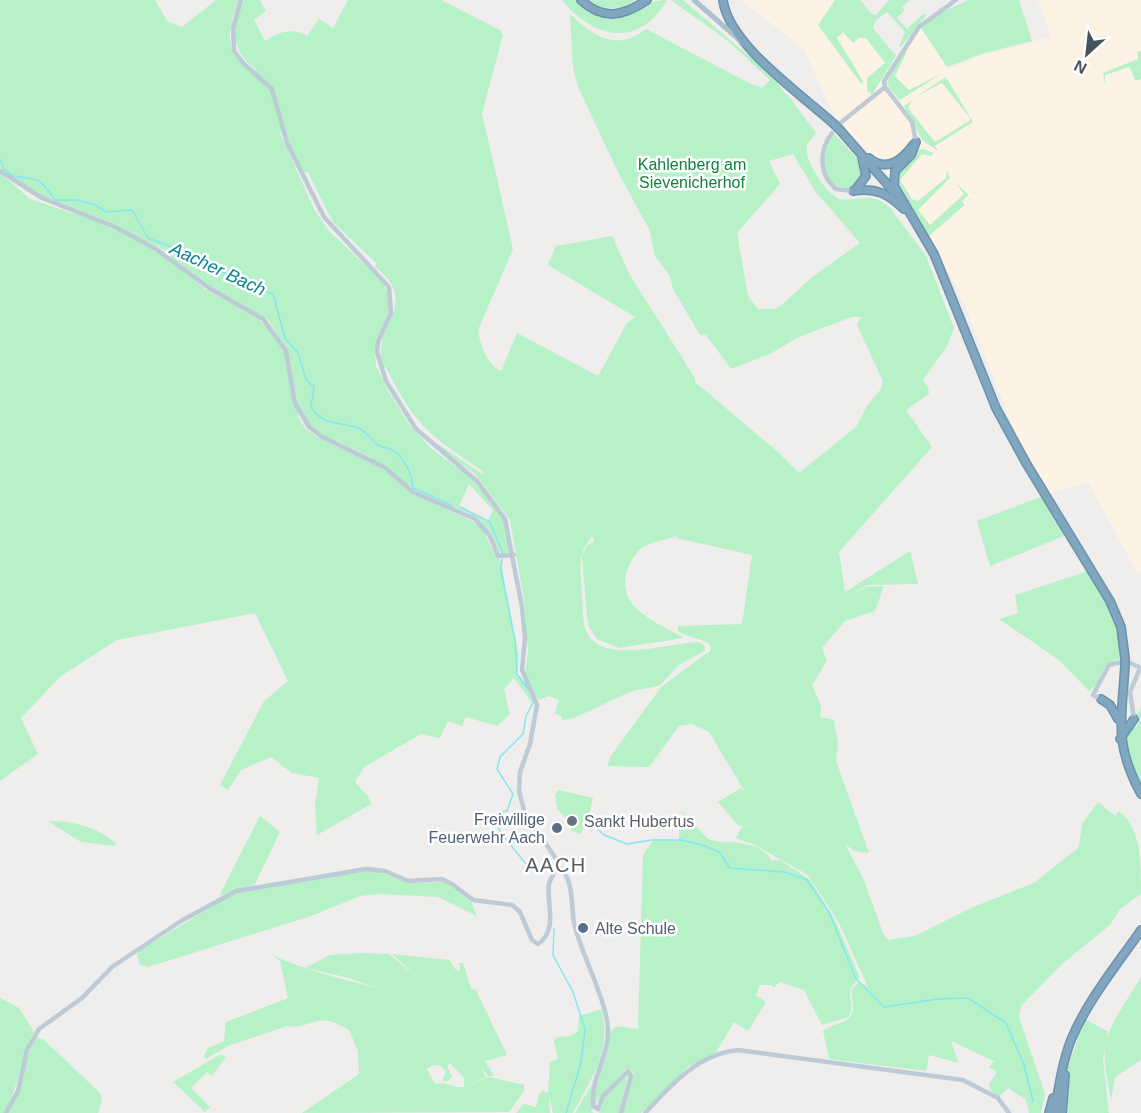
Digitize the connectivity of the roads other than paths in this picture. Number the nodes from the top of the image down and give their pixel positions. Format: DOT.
graph roads {
  1 [pos="241,0"];
  2 [pos="581,0"];
  3 [pos="586,0"];
  4 [pos="639,0"];
  5 [pos="647,0"];
  6 [pos="694,0"];
  7 [pos="723,0"];
  8 [pos="956,0"];
  9 [pos="746,46"];
  10 [pos="885,87"];
  11 [pos="836,128"];
  12 [pos="916,142"];
  13 [pos="858,149"];
  14 [pos="0,171"];
  15 [pos="853,191"];
  16 [pos="903,204"];
  17 [pos="912,218"];
  18 [pos="514,555"];
  19 [pos="1141,668"];
  20 [pos="1122,692"];
  21 [pos="1101,699"];
  22 [pos="1120,718"];
  23 [pos="1134,719"];
  24 [pos="1120,739"];
  25 [pos="1141,794"];
  26 [pos="558,867"];
  27 [pos="1141,930"];
  28 [pos="1065,1060"];
  29 [pos="6,1113"];
  30 [pos="621,1113"];
  31 [pos="645,1113"];
  32 [pos="1009,1113"];
  33 [pos="1049,1113"];
  34 [pos="1055,1113"];
  35 [pos="1062,1113"];
  1 -- 18 [label="main road"];
  2 -- 5 [label="highway"];
  3 -- 4 [label="highway"];
  6 -- 9 [label="main road"];
  7 -- 9 [label="highway"];
  8 -- 10 [label="main road"];
  9 -- 11 [label="highway"];
  10 -- 11 [label="main road"];
  10 -- 12 [label="main road"];
  11 -- 13 [label="highway"];
  11 -- 15 [label="main road"];
  12 -- 13 [label="highway"];
  12 -- 16 [label="highway"];
  13 -- 15 [label="highway"];
  13 -- 16 [label="highway"];
  14 -- 18 [label="main road"];
  15 -- 17 [label="highway"];
  16 -- 17 [label="highway"];
  17 -- 20 [label="highway"];
  18 -- 26 [label="main road"];
  19 -- 21 [label="main road"];
  19 -- 23 [label="main road"];
  20 -- 21 [label="highway"];
  20 -- 22 [label="highway"];
  21 -- 22 [label="highway"];
  22 -- 23 [label="highway"];
  22 -- 24 [label="highway"];
  23 -- 24 [label="highway"];
  24 -- 25 [label="highway"];
  26 -- 29 [label="main road"];
  26 -- 30 [label="main road"];
  27 -- 28 [label="highway"];
  28 -- 33 [label="highway"];
  28 -- 34 [label="highway"];
  28 -- 35 [label="highway"];
  31 -- 32 [label="main road"];
}
